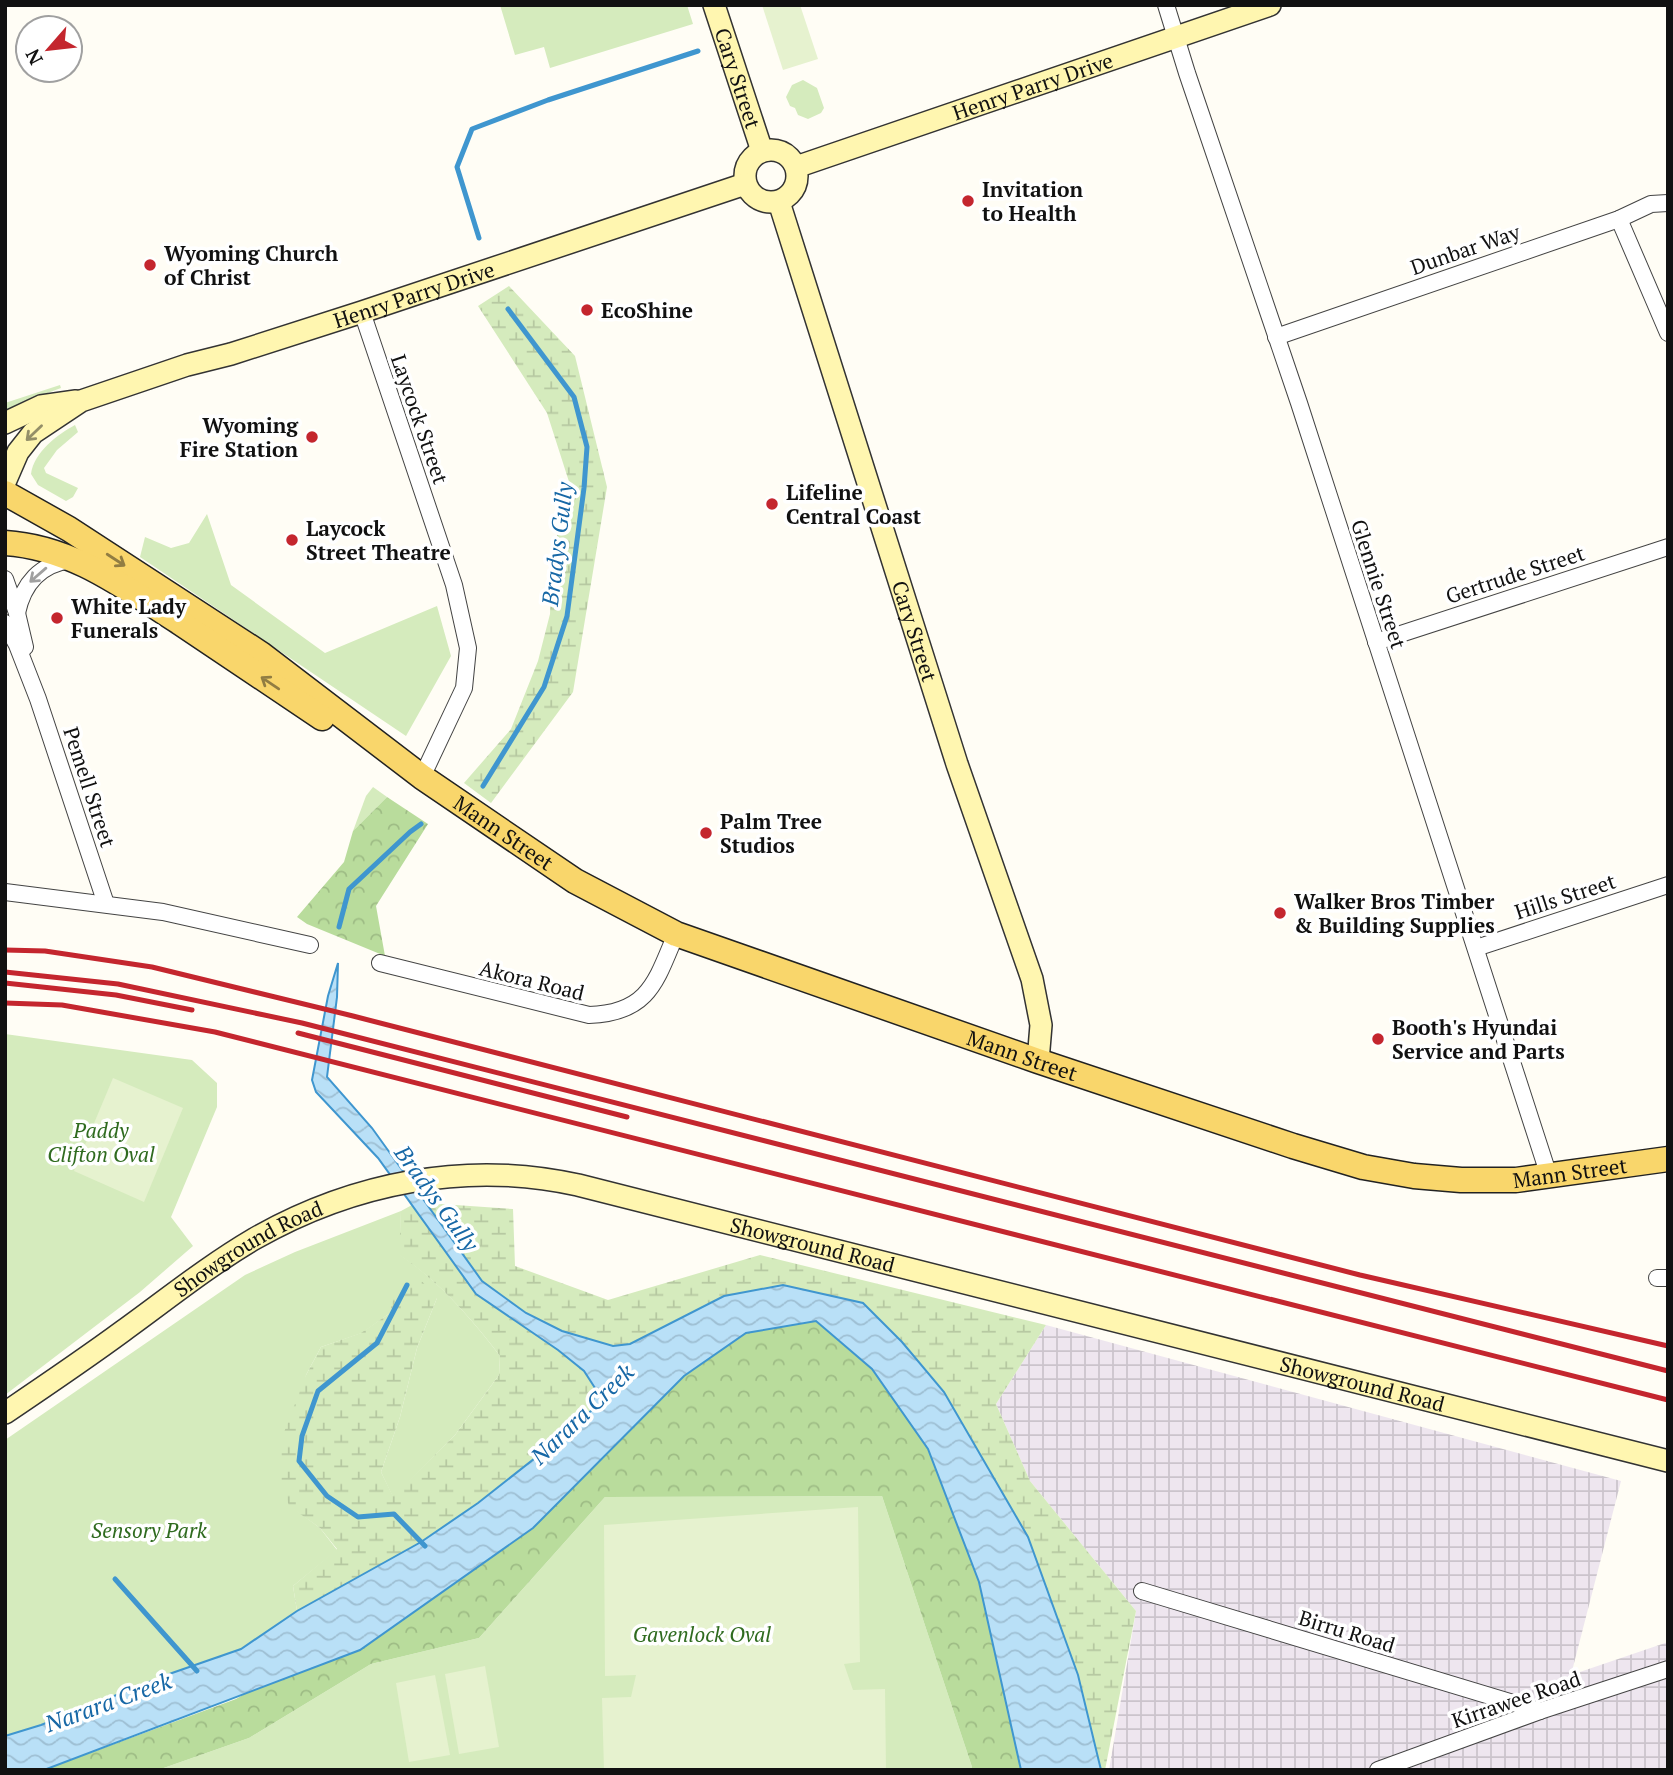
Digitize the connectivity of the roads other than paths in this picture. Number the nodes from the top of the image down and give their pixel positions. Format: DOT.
graph roads {
  1 [pos="714,5"];
  2 [pos="1166,5"];
  3 [pos="1270,5"];
  4 [pos="1176,37"];
  5 [pos="762,150"];
  6 [pos="796,167"];
  7 [pos="745,184"];
  8 [pos="779,202"];
  9 [pos="1668,203"];
  10 [pos="1619,219"];
  11 [pos="362,312"];
  12 [pos="1668,333"];
  13 [pos="1276,337"];
  14 [pos="81,401"];
  15 [pos="5,423"];
  16 [pos="5,482"];
  17 [pos="5,493"];
  18 [pos="5,543"];
  19 [pos="1668,547"];
  20 [pos="80,561"];
  21 [pos="5,579"];
  22 [pos="11,618"];
  23 [pos="1376,642"];
  24 [pos="422,777"];
  25 [pos="1668,885"];
  26 [pos="5,892"];
  27 [pos="106,904"];
  28 [pos="676,934"];
  29 [pos="310,945"];
  30 [pos="1476,948"];
  31 [pos="380,963"];
  32 [pos="1038,1060"];
  33 [pos="1668,1159"];
  34 [pos="1549,1176"];
  35 [pos="5,1413"];
  36 [pos="1668,1461"];
  37 [pos="1142,1591"];
  38 [pos="1668,1670"];
  39 [pos="1540,1711"];
  40 [pos="1378,1770"];
  1 -- 5 [label="street, Cary Street"];
  2 -- 4 [label="street, Glennie Street"];
  3 -- 4 [label="street, Henry Parry Drive"];
  4 -- 6 [label="street, Henry Parry Drive"];
  4 -- 13 [label="street, Glennie Street"];
  5 -- 6 [label="street"];
  5 -- 7 [label="street"];
  6 -- 8 [label="street"];
  7 -- 8 [label="street"];
  7 -- 11 [label="street, Henry Parry Drive"];
  8 -- 32 [label="street, Cary Street"];
  9 -- 10 [label="street, Dunbar Way"];
  10 -- 12 [label="street"];
  10 -- 13 [label="street, Dunbar Way"];
  11 -- 14 [label="street, Henry Parry Drive"];
  11 -- 24 [label="street, Laycock Street"];
  13 -- 23 [label="street, Glennie Street"];
  14 -- 15 [label="street, Henry Parry Drive"];
  14 -- 16 [label="street, Henry Parry Drive, one-way"];
  17 -- 24 [label="main road, Mann Street, one-way"];
  18 -- 20 [label="main road, Mann Street"];
  19 -- 23 [label="street, Gertrude Street"];
  20 -- 22 [label="street, one-way"];
  24 -- 20 [label="main road, Mann Street, one-way"];
  21 -- 22 [label="street, Pemell Street"];
  22 -- 27 [label="street, Pemell Street"];
  23 -- 30 [label="street, Glennie Street"];
  24 -- 28 [label="main road, Mann Street"];
  25 -- 30 [label="street, Hills Street"];
  26 -- 27 [label="street"];
  27 -- 29 [label="street"];
  28 -- 31 [label="street, Akora Road"];
  28 -- 32 [label="main road, Mann Street"];
  30 -- 34 [label="street, Glennie Street"];
  32 -- 34 [label="main road, Mann Street"];
  33 -- 34 [label="main road, Mann Street"];
  35 -- 36 [label="street, Showground Road"];
  37 -- 39 [label="street, Birru Road"];
  38 -- 39 [label="street, Kirrawee Road"];
  39 -- 40 [label="street, Kirrawee Road"];
}
